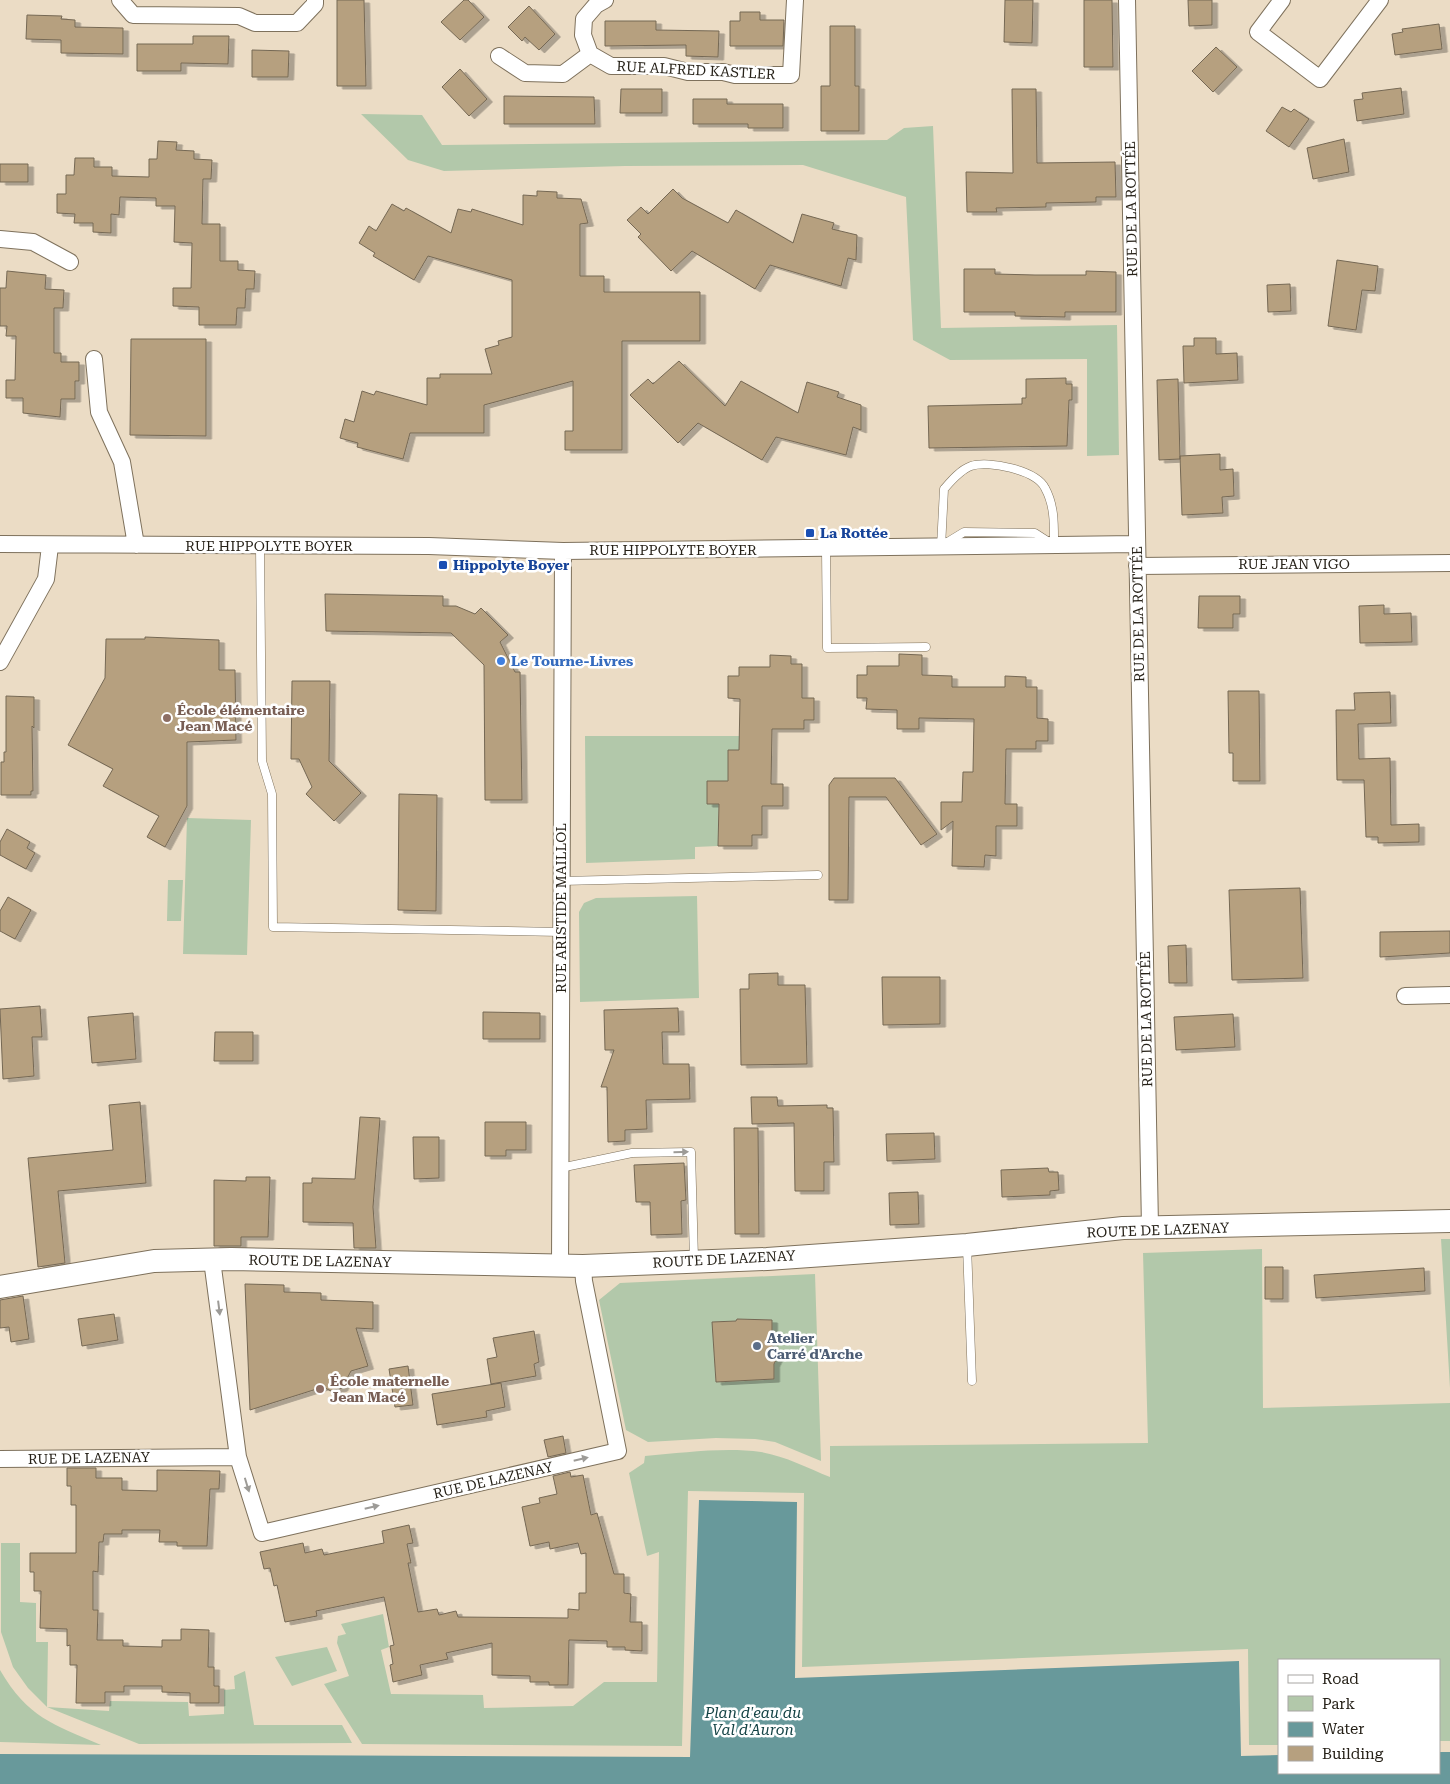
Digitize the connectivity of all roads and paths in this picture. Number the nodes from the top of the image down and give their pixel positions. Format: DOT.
graph roads {
  1 [pos="120,0"];
  2 [pos="315,0"];
  3 [pos="605,0"];
  4 [pos="794,0"];
  5 [pos="1127,0"];
  6 [pos="1282,0"];
  7 [pos="1380,0"];
  8 [pos="590,54"];
  9 [pos="499,56"];
  10 [pos="0,239"];
  11 [pos="70,262"];
  12 [pos="94,359"];
  13 [pos="0,544"];
  14 [pos="1137,544"];
  15 [pos="136,545"];
  16 [pos="50,546"];
  17 [pos="260,546"];
  18 [pos="1054,546"];
  19 [pos="941,547"];
  20 [pos="826,549"];
  21 [pos="563,551"];
  22 [pos="1450,563"];
  23 [pos="1138,566"];
  24 [pos="926,647"];
  25 [pos="0,662"];
  26 [pos="818,875"];
  27 [pos="561,881"];
  28 [pos="561,932"];
  29 [pos="1450,995"];
  30 [pos="1405,996"];
  31 [pos="560,1168"];
  32 [pos="1450,1221"];
  33 [pos="1150,1227"];
  34 [pos="967,1245"];
  35 [pos="212,1260"];
  36 [pos="694,1261"];
  37 [pos="560,1265"];
  38 [pos="583,1266"];
  39 [pos="0,1287"];
  40 [pos="972,1381"];
  41 [pos="238,1457"];
  42 [pos="0,1459"];
  1 -- 2 [label="street"];
  3 -- 8 [label="street"];
  4 -- 8 [label="street, RUE ALFRED KASTLER"];
  5 -- 14 [label="street, RUE DE LA ROTTÉE"];
  6 -- 7 [label="street"];
  8 -- 9 [label="street"];
  10 -- 11 [label="street"];
  12 -- 15 [label="street"];
  13 -- 16 [label="street, RUE HIPPOLYTE BOYER"];
  14 -- 18 [label="street, RUE HIPPOLYTE BOYER"];
  14 -- 23 [label="street, RUE DE LA ROTTÉE"];
  15 -- 16 [label="street, RUE HIPPOLYTE BOYER"];
  15 -- 17 [label="street, RUE HIPPOLYTE BOYER"];
  16 -- 25 [label="street"];
  17 -- 21 [label="street, RUE HIPPOLYTE BOYER"];
  17 -- 28 [label="lane"];
  18 -- 19 [label="street, RUE HIPPOLYTE BOYER"];
  18 -- 19 [label="lane"];
  19 -- 20 [label="street, RUE HIPPOLYTE BOYER"];
  20 -- 21 [label="street, RUE HIPPOLYTE BOYER"];
  20 -- 24 [label="lane"];
  21 -- 27 [label="street, RUE ARISTIDE MAILLOL"];
  22 -- 23 [label="street, RUE JEAN VIGO"];
  23 -- 33 [label="street, RUE DE LA ROTTÉE"];
  26 -- 27 [label="lane"];
  27 -- 28 [label="street, RUE ARISTIDE MAILLOL"];
  28 -- 31 [label="street, RUE ARISTIDE MAILLOL"];
  29 -- 30 [label="street"];
  31 -- 36 [label="lane, one-way"];
  31 -- 37 [label="street, RUE ARISTIDE MAILLOL"];
  32 -- 33 [label="street, ROUTE DE LAZENAY"];
  33 -- 34 [label="street, ROUTE DE LAZENAY"];
  34 -- 36 [label="street, ROUTE DE LAZENAY"];
  34 -- 40 [label="lane"];
  35 -- 37 [label="street, ROUTE DE LAZENAY"];
  35 -- 39 [label="street, ROUTE DE LAZENAY"];
  35 -- 41 [label="street, RUE DE LAZENAY, one-way"];
  36 -- 38 [label="street, ROUTE DE LAZENAY"];
  37 -- 38 [label="street, ROUTE DE LAZENAY"];
  41 -- 38 [label="street, RUE DE LAZENAY, one-way"];
  41 -- 42 [label="street, RUE DE LAZENAY"];
}
